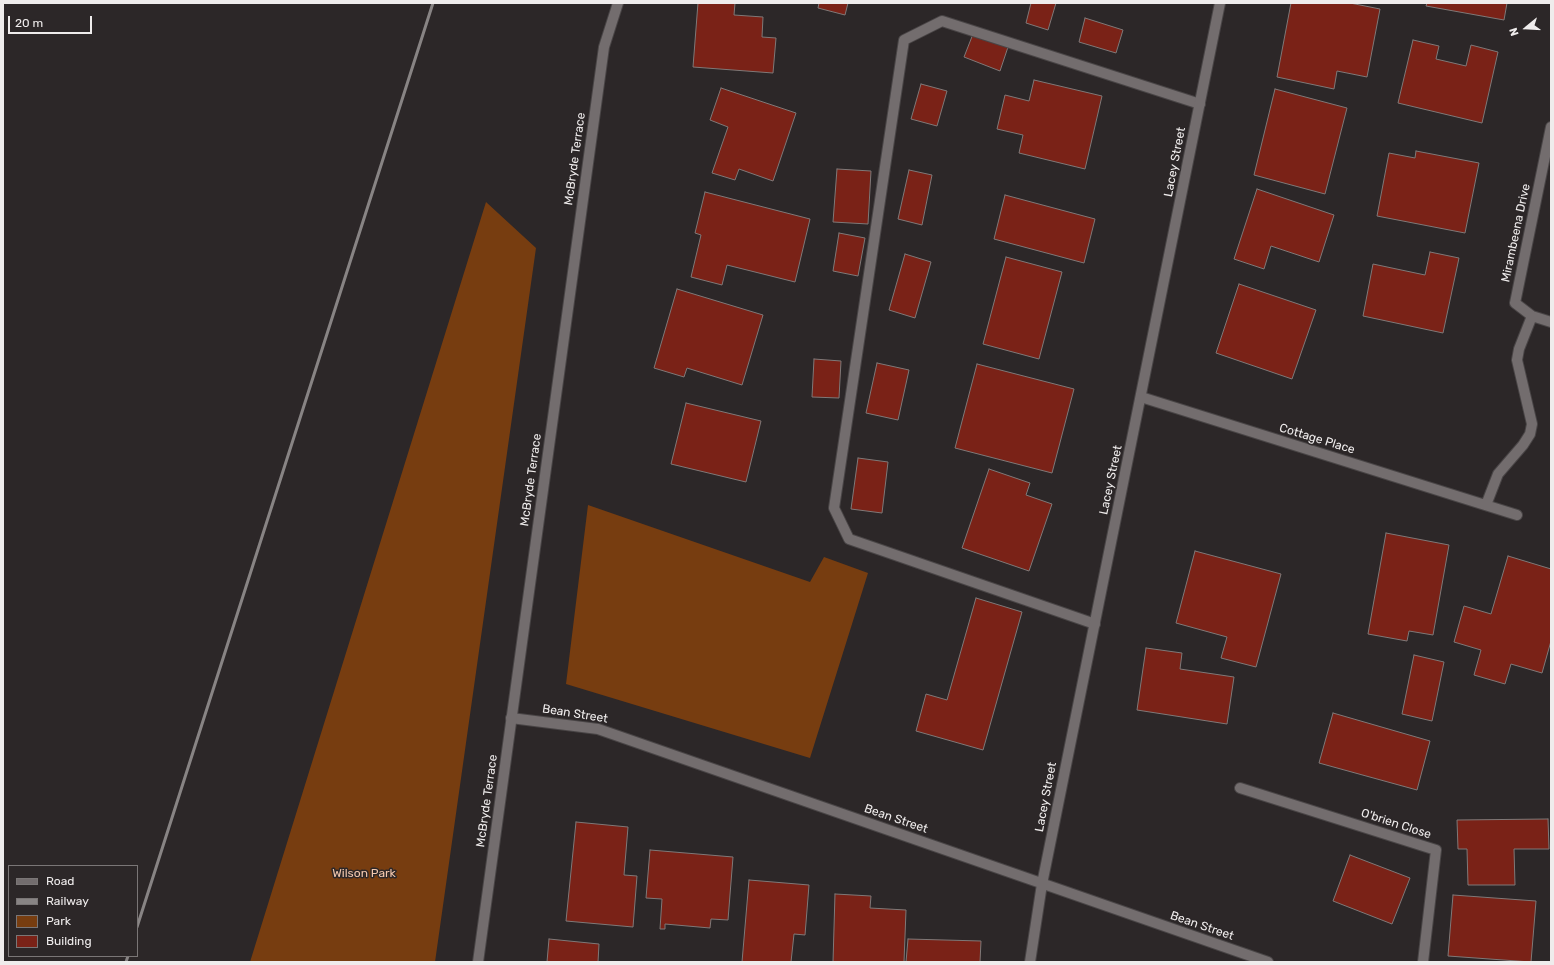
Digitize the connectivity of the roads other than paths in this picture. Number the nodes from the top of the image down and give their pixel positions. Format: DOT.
graph roads {
  1 [pos="618,3"];
  2 [pos="1220,3"];
  3 [pos="1200,104"];
  4 [pos="1551,127"];
  5 [pos="1532,316"];
  6 [pos="1551,322"];
  7 [pos="1141,397"];
  8 [pos="1486,505"];
  9 [pos="1517,515"];
  10 [pos="1095,624"];
  11 [pos="511,718"];
  12 [pos="1240,788"];
  13 [pos="1042,884"];
  14 [pos="478,962"];
  15 [pos="1030,962"];
  16 [pos="1268,962"];
  17 [pos="1423,962"];
  1 -- 11 [label="street, McBryde Terrace"];
  2 -- 3 [label="street, Lacey Street"];
  3 -- 7 [label="street, Lacey Street"];
  3 -- 10 [label="street"];
  4 -- 5 [label="street, Mirambeena Drive"];
  5 -- 6 [label="street, Mirambeena Drive"];
  5 -- 8 [label="street"];
  7 -- 8 [label="street, Cottage Place"];
  7 -- 10 [label="street, Lacey Street"];
  8 -- 9 [label="street, Cottage Place"];
  10 -- 13 [label="street, Lacey Street"];
  11 -- 13 [label="street, Bean Street"];
  11 -- 14 [label="street, McBryde Terrace"];
  12 -- 17 [label="street, O'brien Close"];
  13 -- 15 [label="street, Lacey Street"];
  13 -- 16 [label="street, Bean Street"];
}
